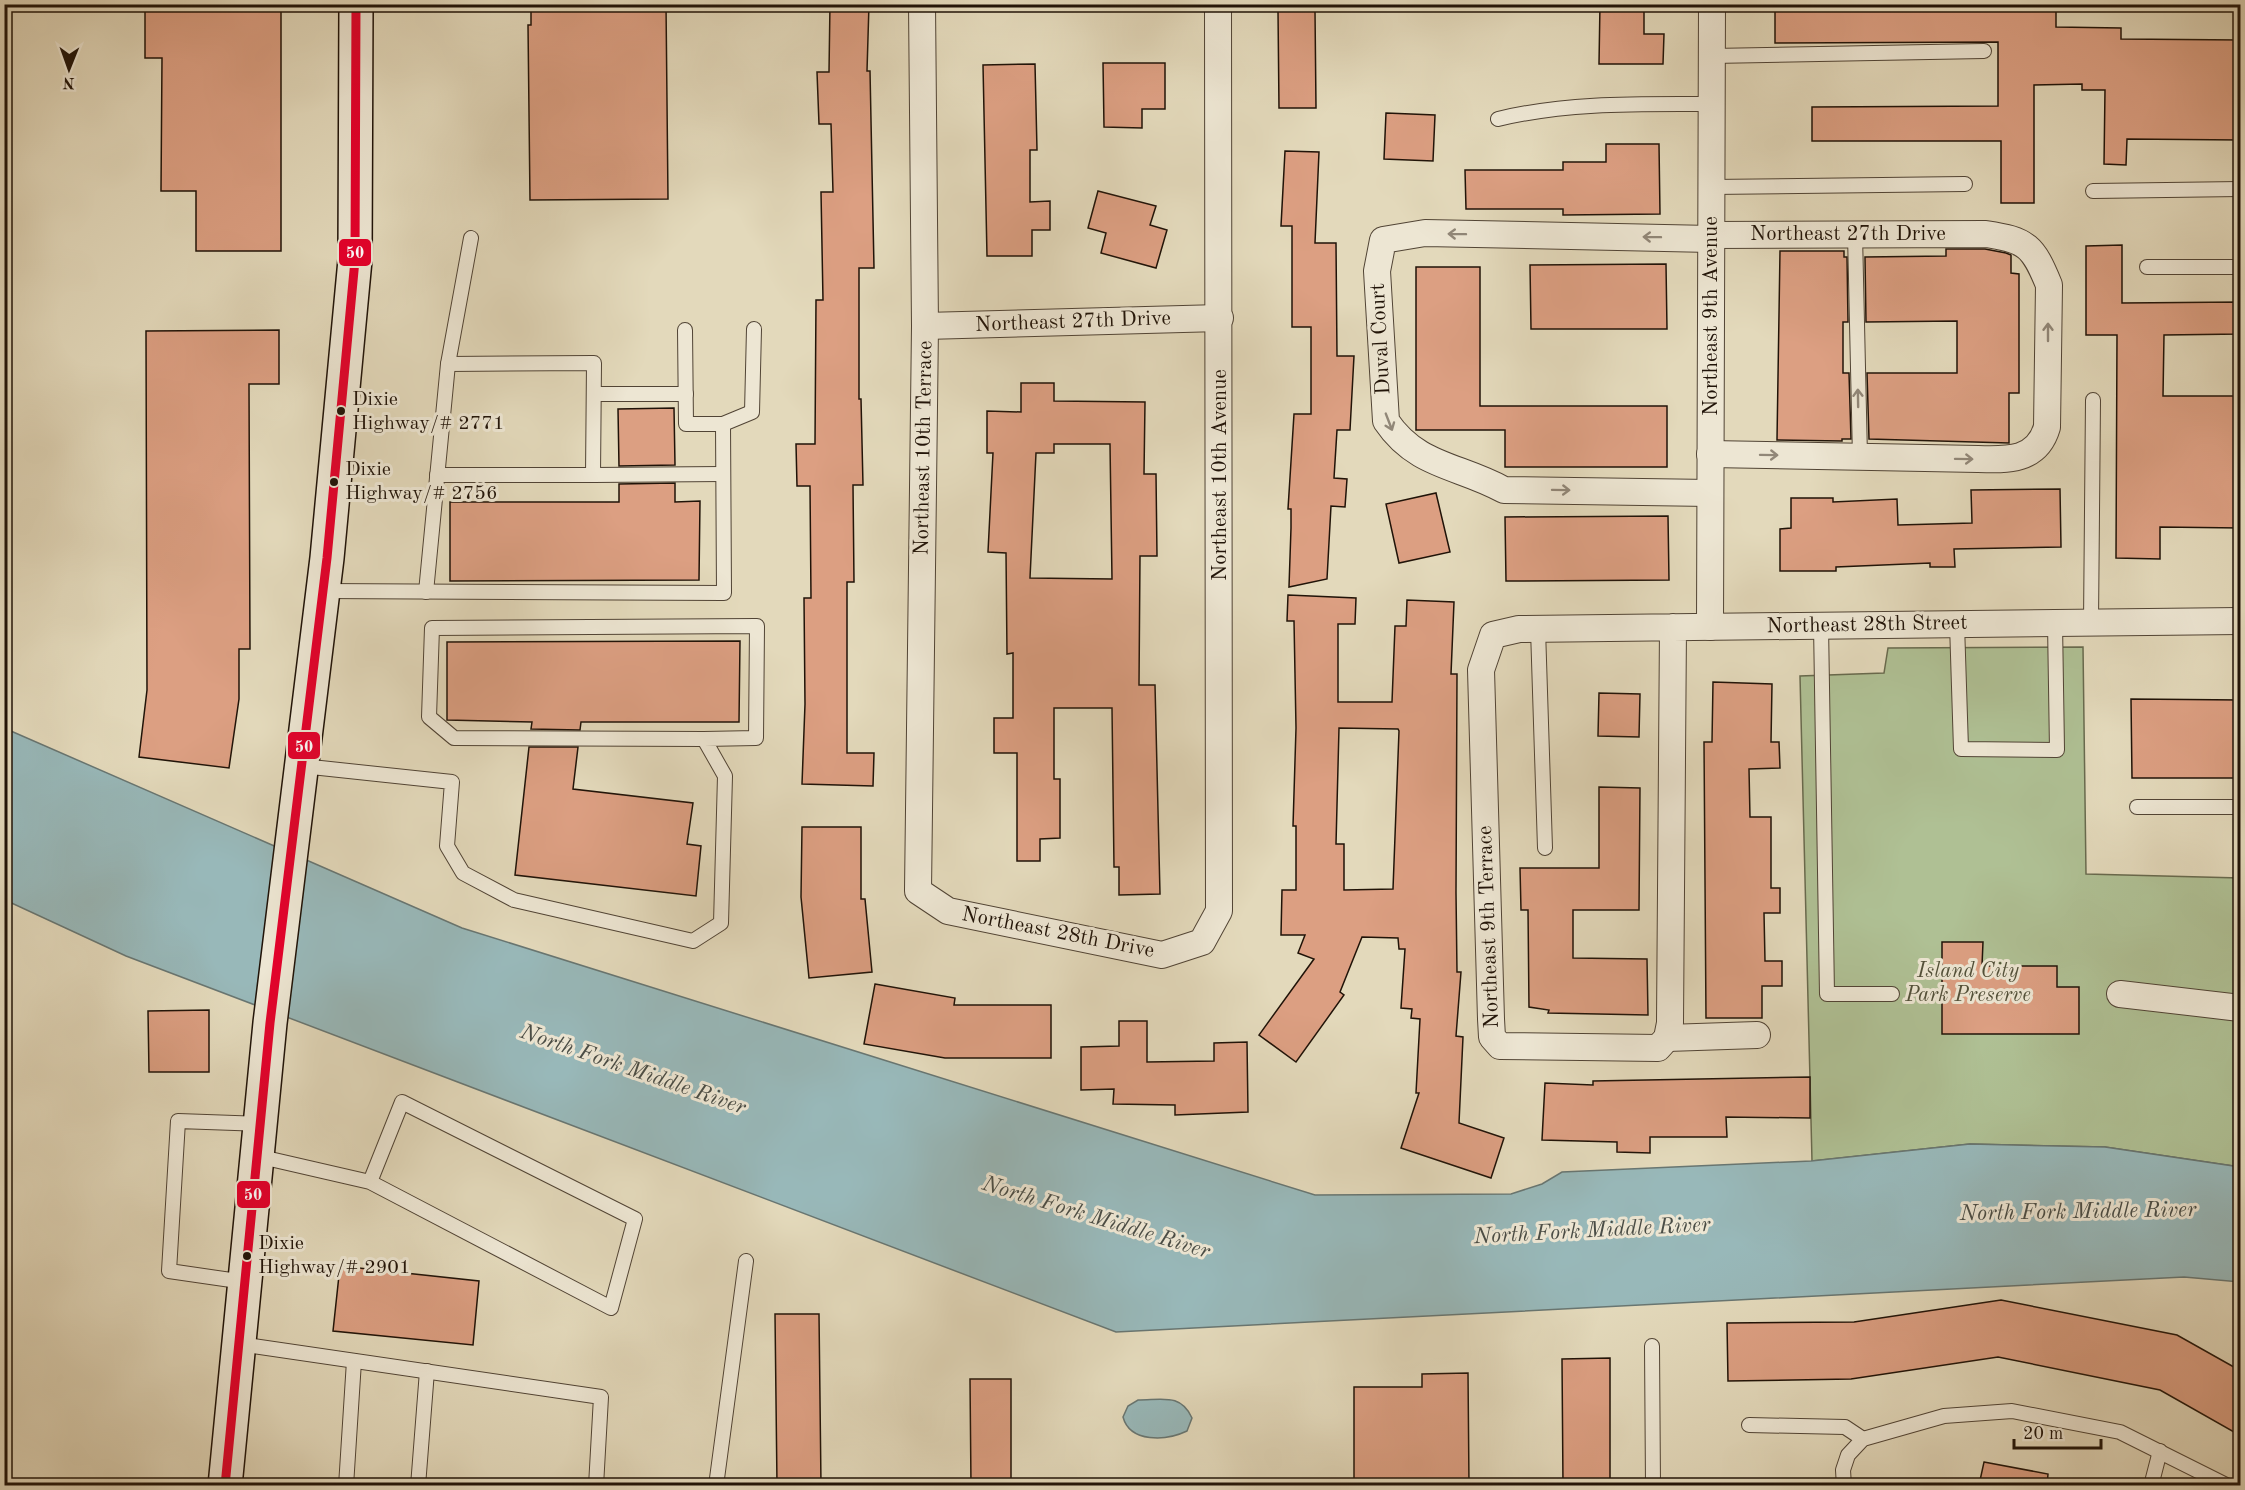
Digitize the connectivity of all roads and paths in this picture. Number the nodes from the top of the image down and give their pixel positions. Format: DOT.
graph roads {
  1 [pos="356,4"];
  2 [pos="922,4"];
  3 [pos="1218,4"];
  4 [pos="1712,4"];
  5 [pos="1984,51"];
  6 [pos="1712,56"];
  7 [pos="1712,105"];
  8 [pos="1497,118"];
  9 [pos="1965,184"];
  10 [pos="1711,187"];
  11 [pos="2241,189"];
  12 [pos="2093,191"];
  13 [pos="1855,234"];
  14 [pos="1711,237"];
  15 [pos="471,238"];
  16 [pos="2147,267"];
  17 [pos="2241,267"];
  18 [pos="1220,318"];
  19 [pos="925,326"];
  20 [pos="754,329"];
  21 [pos="685,330"];
  22 [pos="448,364"];
  23 [pos="594,394"];
  24 [pos="686,394"];
  25 [pos="2093,400"];
  26 [pos="723,424"];
  27 [pos="1710,454"];
  28 [pos="1860,457"];
  29 [pos="723,474"];
  30 [pos="437,475"];
  31 [pos="593,475"];
  32 [pos="1710,493"];
  33 [pos="323,591"];
  34 [pos="426,592"];
  35 [pos="2241,621"];
  36 [pos="2055,623"];
  37 [pos="2091,623"];
  38 [pos="1957,624"];
  39 [pos="1821,625"];
  40 [pos="1673,627"];
  41 [pos="1710,627"];
  42 [pos="1538,629"];
  43 [pos="1493,635"];
  44 [pos="704,739"];
  45 [pos="303,766"];
  46 [pos="2137,807"];
  47 [pos="2241,807"];
  48 [pos="1545,848"];
  49 [pos="918,891"];
  50 [pos="1202,942"];
  51 [pos="1892,994"];
  52 [pos="2120,994"];
  53 [pos="2241,1008"];
  54 [pos="1756,1035"];
  55 [pos="1667,1038"];
  56 [pos="259,1140"];
  57 [pos="370,1182"];
  58 [pos="746,1261"];
  59 [pos="245,1282"];
  60 [pos="239,1344"];
  61 [pos="1652,1346"];
  62 [pos="354,1361"];
  63 [pos="427,1371"];
  64 [pos="1749,1425"];
  65 [pos="1863,1438"];
  66 [pos="2160,1451"];
  67 [pos="225,1485"];
  68 [pos="346,1485"];
  69 [pos="418,1485"];
  70 [pos="596,1485"];
  71 [pos="716,1485"];
  72 [pos="1653,1485"];
  73 [pos="1844,1485"];
  74 [pos="2151,1485"];
  75 [pos="2228,1485"];
  1 -- 33 [label="main road"];
  2 -- 19 [label="street, Northeast 10th Terrace"];
  3 -- 18 [label="street, Northeast 10th Avenue"];
  4 -- 6 [label="street, Northeast 9th Avenue"];
  5 -- 6 [label="lane"];
  6 -- 7 [label="street, Northeast 9th Avenue"];
  7 -- 8 [label="lane"];
  7 -- 10 [label="street, Northeast 9th Avenue"];
  9 -- 10 [label="lane"];
  10 -- 14 [label="street, Northeast 9th Avenue"];
  11 -- 12 [label="lane"];
  13 -- 14 [label="street, Northeast 27th Drive"];
  28 -- 13 [label="lane, one-way"];
  28 -- 13 [label="street, Northeast 27th Drive, one-way"];
  14 -- 27 [label="street, Northeast 9th Avenue"];
  14 -- 32 [label="street, Duval Court, one-way"];
  15 -- 22 [label="lane"];
  16 -- 17 [label="lane"];
  18 -- 19 [label="street, Northeast 27th Drive"];
  18 -- 50 [label="street, Northeast 10th Avenue"];
  19 -- 49 [label="street, Northeast 10th Terrace"];
  20 -- 26 [label="lane"];
  21 -- 24 [label="lane"];
  22 -- 23 [label="lane"];
  22 -- 30 [label="lane"];
  23 -- 24 [label="lane"];
  23 -- 31 [label="lane"];
  24 -- 26 [label="lane"];
  25 -- 37 [label="lane"];
  26 -- 29 [label="lane"];
  27 -- 28 [label="street, Northeast 27th Drive, one-way"];
  27 -- 32 [label="street, Northeast 9th Avenue"];
  29 -- 31 [label="lane"];
  29 -- 34 [label="lane"];
  30 -- 31 [label="lane"];
  30 -- 34 [label="lane"];
  32 -- 41 [label="street, Northeast 9th Avenue"];
  33 -- 34 [label="lane"];
  33 -- 45 [label="main road"];
  35 -- 37 [label="street, Northeast 28th Street"];
  36 -- 37 [label="street, Northeast 28th Street"];
  36 -- 38 [label="street, Northeast 28th Street"];
  36 -- 38 [label="lane"];
  38 -- 39 [label="street, Northeast 28th Street"];
  39 -- 41 [label="street, Northeast 28th Street"];
  39 -- 51 [label="lane"];
  40 -- 41 [label="street, Northeast 28th Street"];
  40 -- 42 [label="street, Northeast 28th Street"];
  40 -- 55 [label="street"];
  42 -- 43 [label="street, Northeast 28th Street"];
  42 -- 48 [label="lane"];
  43 -- 55 [label="street, Northeast 9th Terrace"];
  44 -- 44 [label="lane"];
  44 -- 45 [label="lane"];
  45 -- 56 [label="main road"];
  46 -- 47 [label="lane"];
  49 -- 50 [label="street, Northeast 28th Drive"];
  52 -- 53 [label="street"];
  54 -- 55 [label="street, Northeast 9th Terrace"];
  56 -- 57 [label="lane"];
  56 -- 59 [label="main road"];
  56 -- 59 [label="lane"];
  57 -- 57 [label="lane"];
  58 -- 71 [label="lane"];
  59 -- 60 [label="main road"];
  60 -- 62 [label="lane"];
  60 -- 67 [label="main road"];
  61 -- 72 [label="lane"];
  62 -- 63 [label="lane"];
  62 -- 68 [label="lane"];
  63 -- 69 [label="lane"];
  63 -- 70 [label="lane"];
  64 -- 65 [label="lane"];
  65 -- 66 [label="lane"];
  65 -- 73 [label="lane"];
  66 -- 74 [label="lane"];
  66 -- 75 [label="lane"];
}
